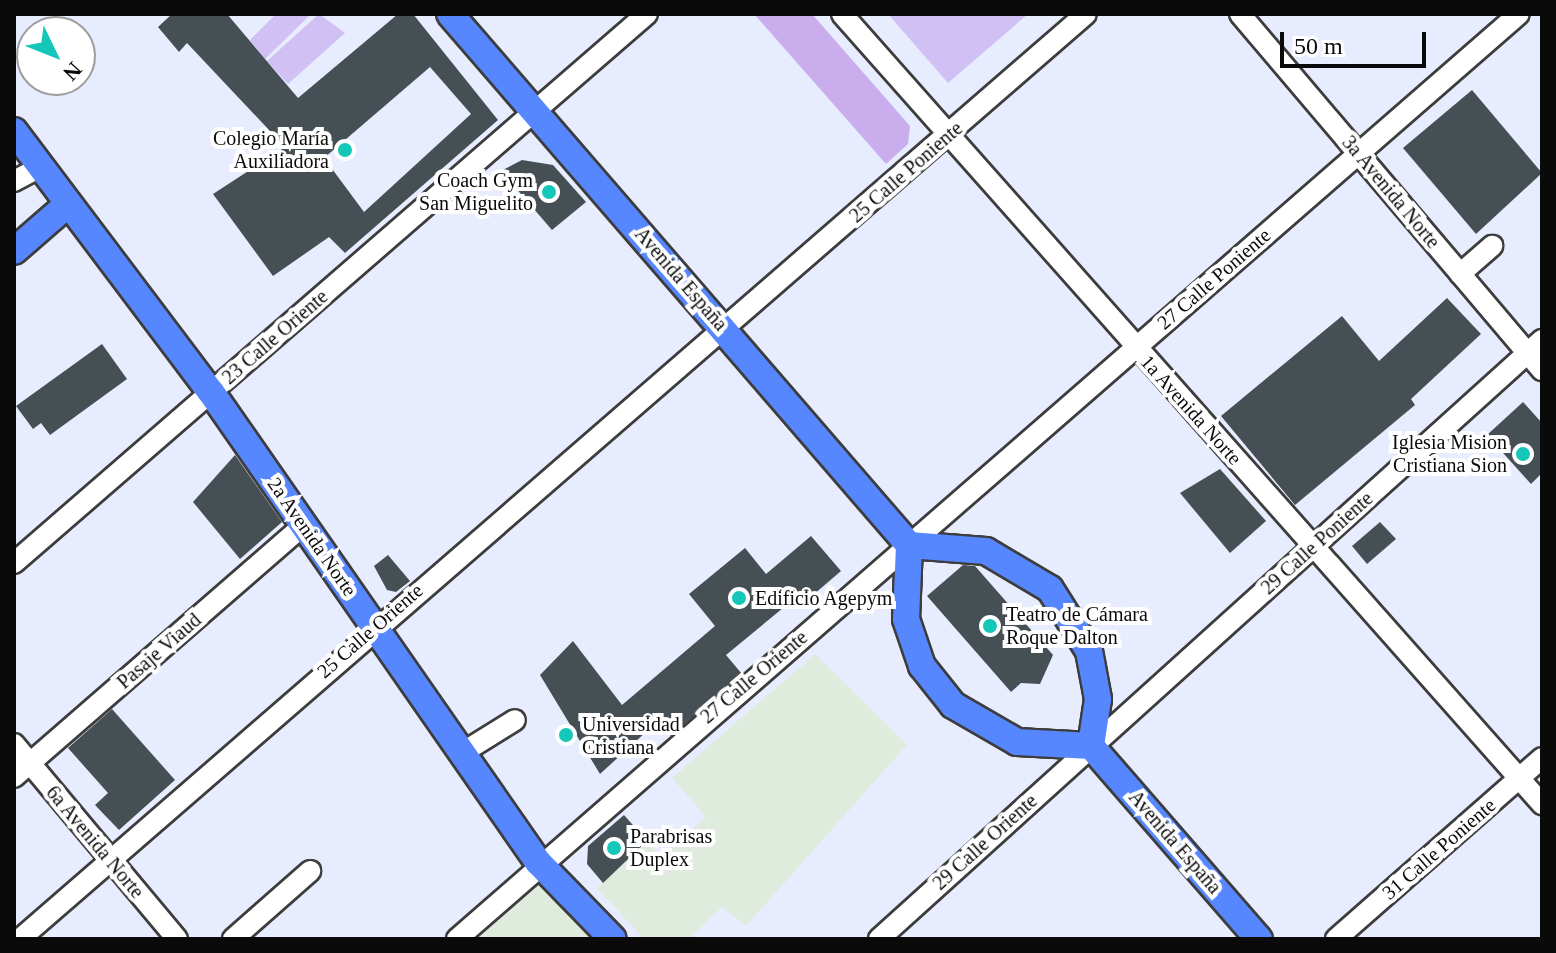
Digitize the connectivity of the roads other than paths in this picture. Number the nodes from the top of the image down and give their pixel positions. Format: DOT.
graph roads {
  1 [pos="450,14"];
  2 [pos="647,14"];
  3 [pos="842,14"];
  4 [pos="1086,14"];
  5 [pos="1240,14"];
  6 [pos="1519,14"];
  7 [pos="536,112"];
  8 [pos="14,131"];
  9 [pos="946,136"];
  10 [pos="1359,154"];
  11 [pos="40,167"];
  12 [pos="14,181"];
  13 [pos="68,204"];
  14 [pos="1492,246"];
  15 [pos="14,251"];
  16 [pos="1460,274"];
  17 [pos="726,331"];
  18 [pos="1535,346"];
  19 [pos="1135,348"];
  20 [pos="1542,370"];
  21 [pos="211,392"];
  22 [pos="304,525"];
  23 [pos="909,545"];
  24 [pos="1313,548"];
  25 [pos="14,563"];
  26 [pos="373,626"];
  27 [pos="515,720"];
  28 [pos="14,744"];
  29 [pos="1091,746"];
  30 [pos="462,753"];
  31 [pos="1542,758"];
  32 [pos="30,763"];
  33 [pos="14,777"];
  34 [pos="1518,779"];
  35 [pos="1542,804"];
  36 [pos="111,861"];
  37 [pos="538,862"];
  38 [pos="310,871"];
  39 [pos="20,939"];
  40 [pos="177,939"];
  41 [pos="233,939"];
  42 [pos="457,939"];
  43 [pos="613,939"];
  44 [pos="879,939"];
  45 [pos="1259,939"];
  46 [pos="1336,939"];
  1 -- 7 [label="main road, Avenida España"];
  2 -- 7 [label="street, 23 Calle Oriente"];
  3 -- 9 [label="street, 1a Avenida Norte"];
  4 -- 9 [label="street, 25 Calle Poniente"];
  5 -- 10 [label="street, 3a Avenida Norte"];
  6 -- 10 [label="street, 27 Calle Poniente"];
  7 -- 17 [label="main road, Avenida España"];
  7 -- 21 [label="street, 23 Calle Oriente"];
  8 -- 11 [label="main road, 2a Avenida Norte"];
  9 -- 17 [label="street, 25 Calle Poniente"];
  9 -- 19 [label="street, 1a Avenida Norte"];
  10 -- 16 [label="street, 3a Avenida Norte"];
  10 -- 19 [label="street, 27 Calle Poniente"];
  11 -- 12 [label="street"];
  11 -- 13 [label="main road, 2a Avenida Norte"];
  13 -- 15 [label="main road"];
  13 -- 21 [label="main road, 2a Avenida Norte"];
  14 -- 16 [label="street"];
  16 -- 18 [label="street, 3a Avenida Norte"];
  17 -- 23 [label="main road, Avenida España"];
  17 -- 26 [label="street, 25 Calle Oriente"];
  18 -- 20 [label="street, 3a Avenida Norte"];
  18 -- 24 [label="street, 29 Calle Poniente"];
  19 -- 23 [label="street, 27 Calle Poniente"];
  19 -- 24 [label="street, 1a Avenida Norte"];
  21 -- 22 [label="main road, 2a Avenida Norte"];
  21 -- 25 [label="street, 23 Calle Oriente"];
  22 -- 26 [label="main road, 2a Avenida Norte"];
  22 -- 32 [label="street, Pasaje Viaud"];
  23 -- 29 [label="main road"];
  23 -- 29 [label="main road"];
  23 -- 37 [label="street, 27 Calle Oriente"];
  24 -- 29 [label="street, 29 Calle Poniente"];
  24 -- 34 [label="street, 1a Avenida Norte"];
  26 -- 30 [label="main road, 2a Avenida Norte"];
  26 -- 36 [label="street, 25 Calle Oriente"];
  27 -- 30 [label="street"];
  28 -- 32 [label="street, 6a Avenida Norte"];
  29 -- 44 [label="street, 29 Calle Oriente"];
  29 -- 45 [label="main road, Avenida España"];
  30 -- 37 [label="main road, 2a Avenida Norte"];
  31 -- 34 [label="street, 31 Calle Poniente"];
  32 -- 33 [label="street, Pasaje Viaud"];
  32 -- 36 [label="street, 6a Avenida Norte"];
  34 -- 35 [label="street, 1a Avenida Norte"];
  34 -- 46 [label="street, 31 Calle Poniente"];
  36 -- 39 [label="street, 25 Calle Oriente"];
  36 -- 40 [label="street, 6a Avenida Norte"];
  37 -- 42 [label="street, 27 Calle Oriente"];
  37 -- 43 [label="main road, 2a Avenida Norte"];
  38 -- 41 [label="street"];
}
